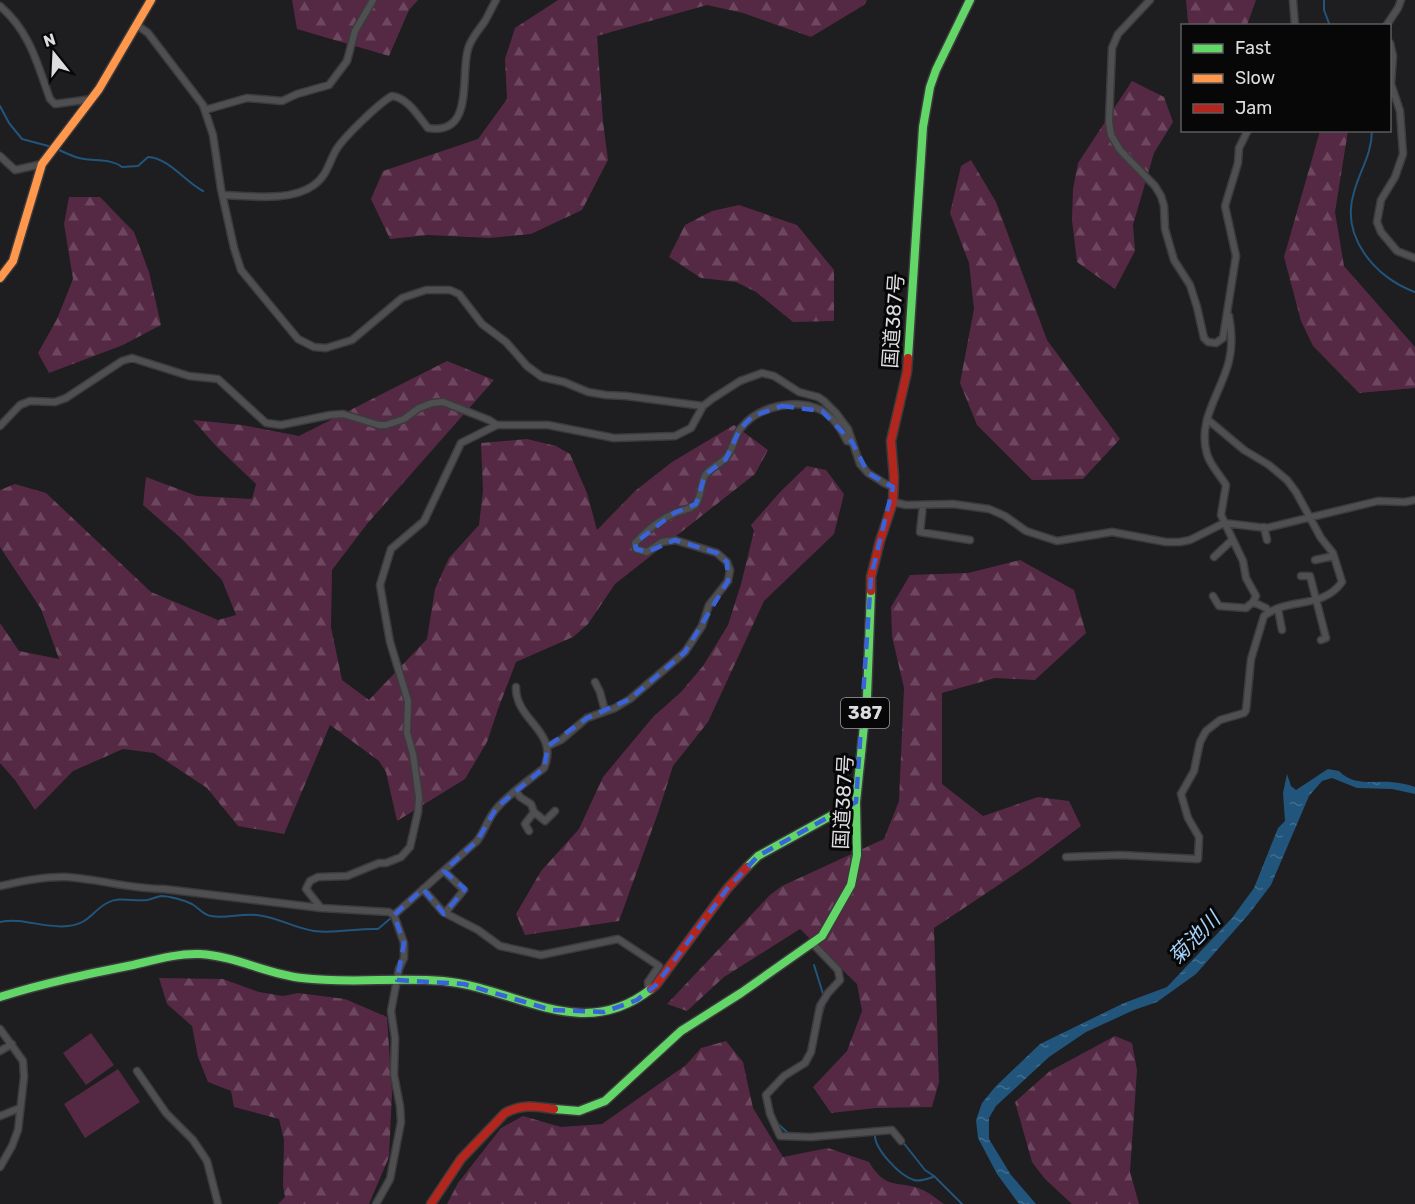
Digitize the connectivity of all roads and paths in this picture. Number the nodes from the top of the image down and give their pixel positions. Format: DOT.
graph roads {
  1 [pos="152,0"];
  2 [pos="373,0"];
  3 [pos="496,0"];
  4 [pos="970,0"];
  5 [pos="1150,0"];
  6 [pos="1293,0"];
  7 [pos="1401,0"];
  8 [pos="0,6"];
  9 [pos="1295,24"];
  10 [pos="1387,24"];
  11 [pos="137,25"];
  12 [pos="1391,50"];
  13 [pos="1391,84"];
  14 [pos="1391,84"];
  15 [pos="92,99"];
  16 [pos="204,110"];
  17 [pos="1247,132"];
  18 [pos="0,156"];
  19 [pos="42,164"];
  20 [pos="224,195"];
  21 [pos="1415,258"];
  22 [pos="0,278"];
  23 [pos="1231,285"];
  24 [pos="703,406"];
  25 [pos="1208,419"];
  26 [pos="0,426"];
  27 [pos="497,426"];
  28 [pos="852,442"];
  29 [pos="893,487"];
  30 [pos="1415,500"];
  31 [pos="893,502"];
  32 [pos="923,505"];
  33 [pos="1309,517"];
  34 [pos="1224,523"];
  35 [pos="1264,527"];
  36 [pos="970,540"];
  37 [pos="1232,540"];
  38 [pos="1267,540"];
  39 [pos="1214,556"];
  40 [pos="1334,556"];
  41 [pos="1315,560"];
  42 [pos="1301,576"];
  43 [pos="1213,596"];
  44 [pos="1316,600"];
  45 [pos="1253,602"];
  46 [pos="1278,609"];
  47 [pos="1269,612"];
  48 [pos="1282,630"];
  49 [pos="1321,640"];
  50 [pos="595,682"];
  51 [pos="516,687"];
  52 [pos="605,711"];
  53 [pos="548,746"];
  54 [pos="516,791"];
  55 [pos="856,802"];
  56 [pos="534,812"];
  57 [pos="555,812"];
  58 [pos="529,831"];
  59 [pos="1066,856"];
  60 [pos="444,871"];
  61 [pos="0,886"];
  62 [pos="423,889"];
  63 [pos="321,908"];
  64 [pos="445,913"];
  65 [pos="394,915"];
  66 [pos="812,943"];
  67 [pos="397,980"];
  68 [pos="649,991"];
  69 [pos="0,997"];
  70 [pos="0,1029"];
  71 [pos="12,1044"];
  72 [pos="0,1051"];
  73 [pos="136,1071"];
  74 [pos="20,1108"];
  75 [pos="0,1116"];
  76 [pos="901,1141"];
  77 [pos="0,1167"];
  78 [pos="218,1204"];
  79 [pos="376,1204"];
  80 [pos="431,1204"];
  1 -- 11 [label="main road"];
  2 -- 16 [label="street"];
  3 -- 20 [label="street"];
  4 -- 29 [label="main road, 国道387号 / 387"];
  5 -- 23 [label="street"];
  6 -- 9 [label="street"];
  7 -- 10 [label="street"];
  8 -- 15 [label="street"];
  11 -- 15 [label="main road"];
  11 -- 16 [label="street"];
  12 -- 14 [label="street"];
  13 -- 21 [label="street"];
  15 -- 19 [label="main road"];
  16 -- 20 [label="street"];
  17 -- 23 [label="street"];
  18 -- 19 [label="street"];
  19 -- 22 [label="main road"];
  20 -- 24 [label="street"];
  23 -- 25 [label="street"];
  24 -- 27 [label="street"];
  24 -- 28 [label="street"];
  25 -- 33 [label="street"];
  25 -- 34 [label="street"];
  26 -- 27 [label="street"];
  27 -- 63 [label="street"];
  28 -- 29 [label="street"];
  28 -- 52 [label="street"];
  29 -- 31 [label="main road, 国道387号 / 387"];
  30 -- 33 [label="street"];
  31 -- 32 [label="street"];
  31 -- 55 [label="main road, 国道387号 / 387"];
  32 -- 34 [label="street"];
  32 -- 36 [label="street"];
  33 -- 35 [label="street"];
  33 -- 40 [label="street"];
  34 -- 35 [label="street"];
  34 -- 37 [label="street"];
  35 -- 38 [label="street"];
  37 -- 39 [label="street"];
  37 -- 45 [label="street"];
  40 -- 41 [label="street"];
  40 -- 44 [label="street"];
  42 -- 44 [label="street"];
  43 -- 45 [label="street"];
  44 -- 46 [label="street"];
  44 -- 49 [label="street"];
  45 -- 47 [label="street"];
  46 -- 47 [label="street"];
  46 -- 48 [label="street"];
  47 -- 59 [label="street"];
  50 -- 52 [label="street"];
  51 -- 53 [label="street"];
  52 -- 53 [label="street"];
  53 -- 54 [label="street"];
  54 -- 56 [label="street"];
  54 -- 60 [label="street"];
  55 -- 66 [label="main road, 国道387号 / 387"];
  55 -- 68 [label="main road"];
  56 -- 57 [label="street"];
  56 -- 58 [label="street"];
  60 -- 62 [label="street"];
  60 -- 64 [label="street"];
  61 -- 63 [label="street"];
  62 -- 64 [label="street"];
  62 -- 65 [label="street"];
  63 -- 65 [label="street"];
  64 -- 68 [label="street"];
  65 -- 67 [label="street"];
  66 -- 76 [label="street"];
  66 -- 80 [label="main road, 国道387号 / 387"];
  67 -- 68 [label="main road"];
  67 -- 69 [label="main road"];
  67 -- 79 [label="street"];
  70 -- 71 [label="street"];
  71 -- 72 [label="street"];
  71 -- 74 [label="street"];
  73 -- 78 [label="street"];
  74 -- 75 [label="street"];
  74 -- 77 [label="street"];
}
